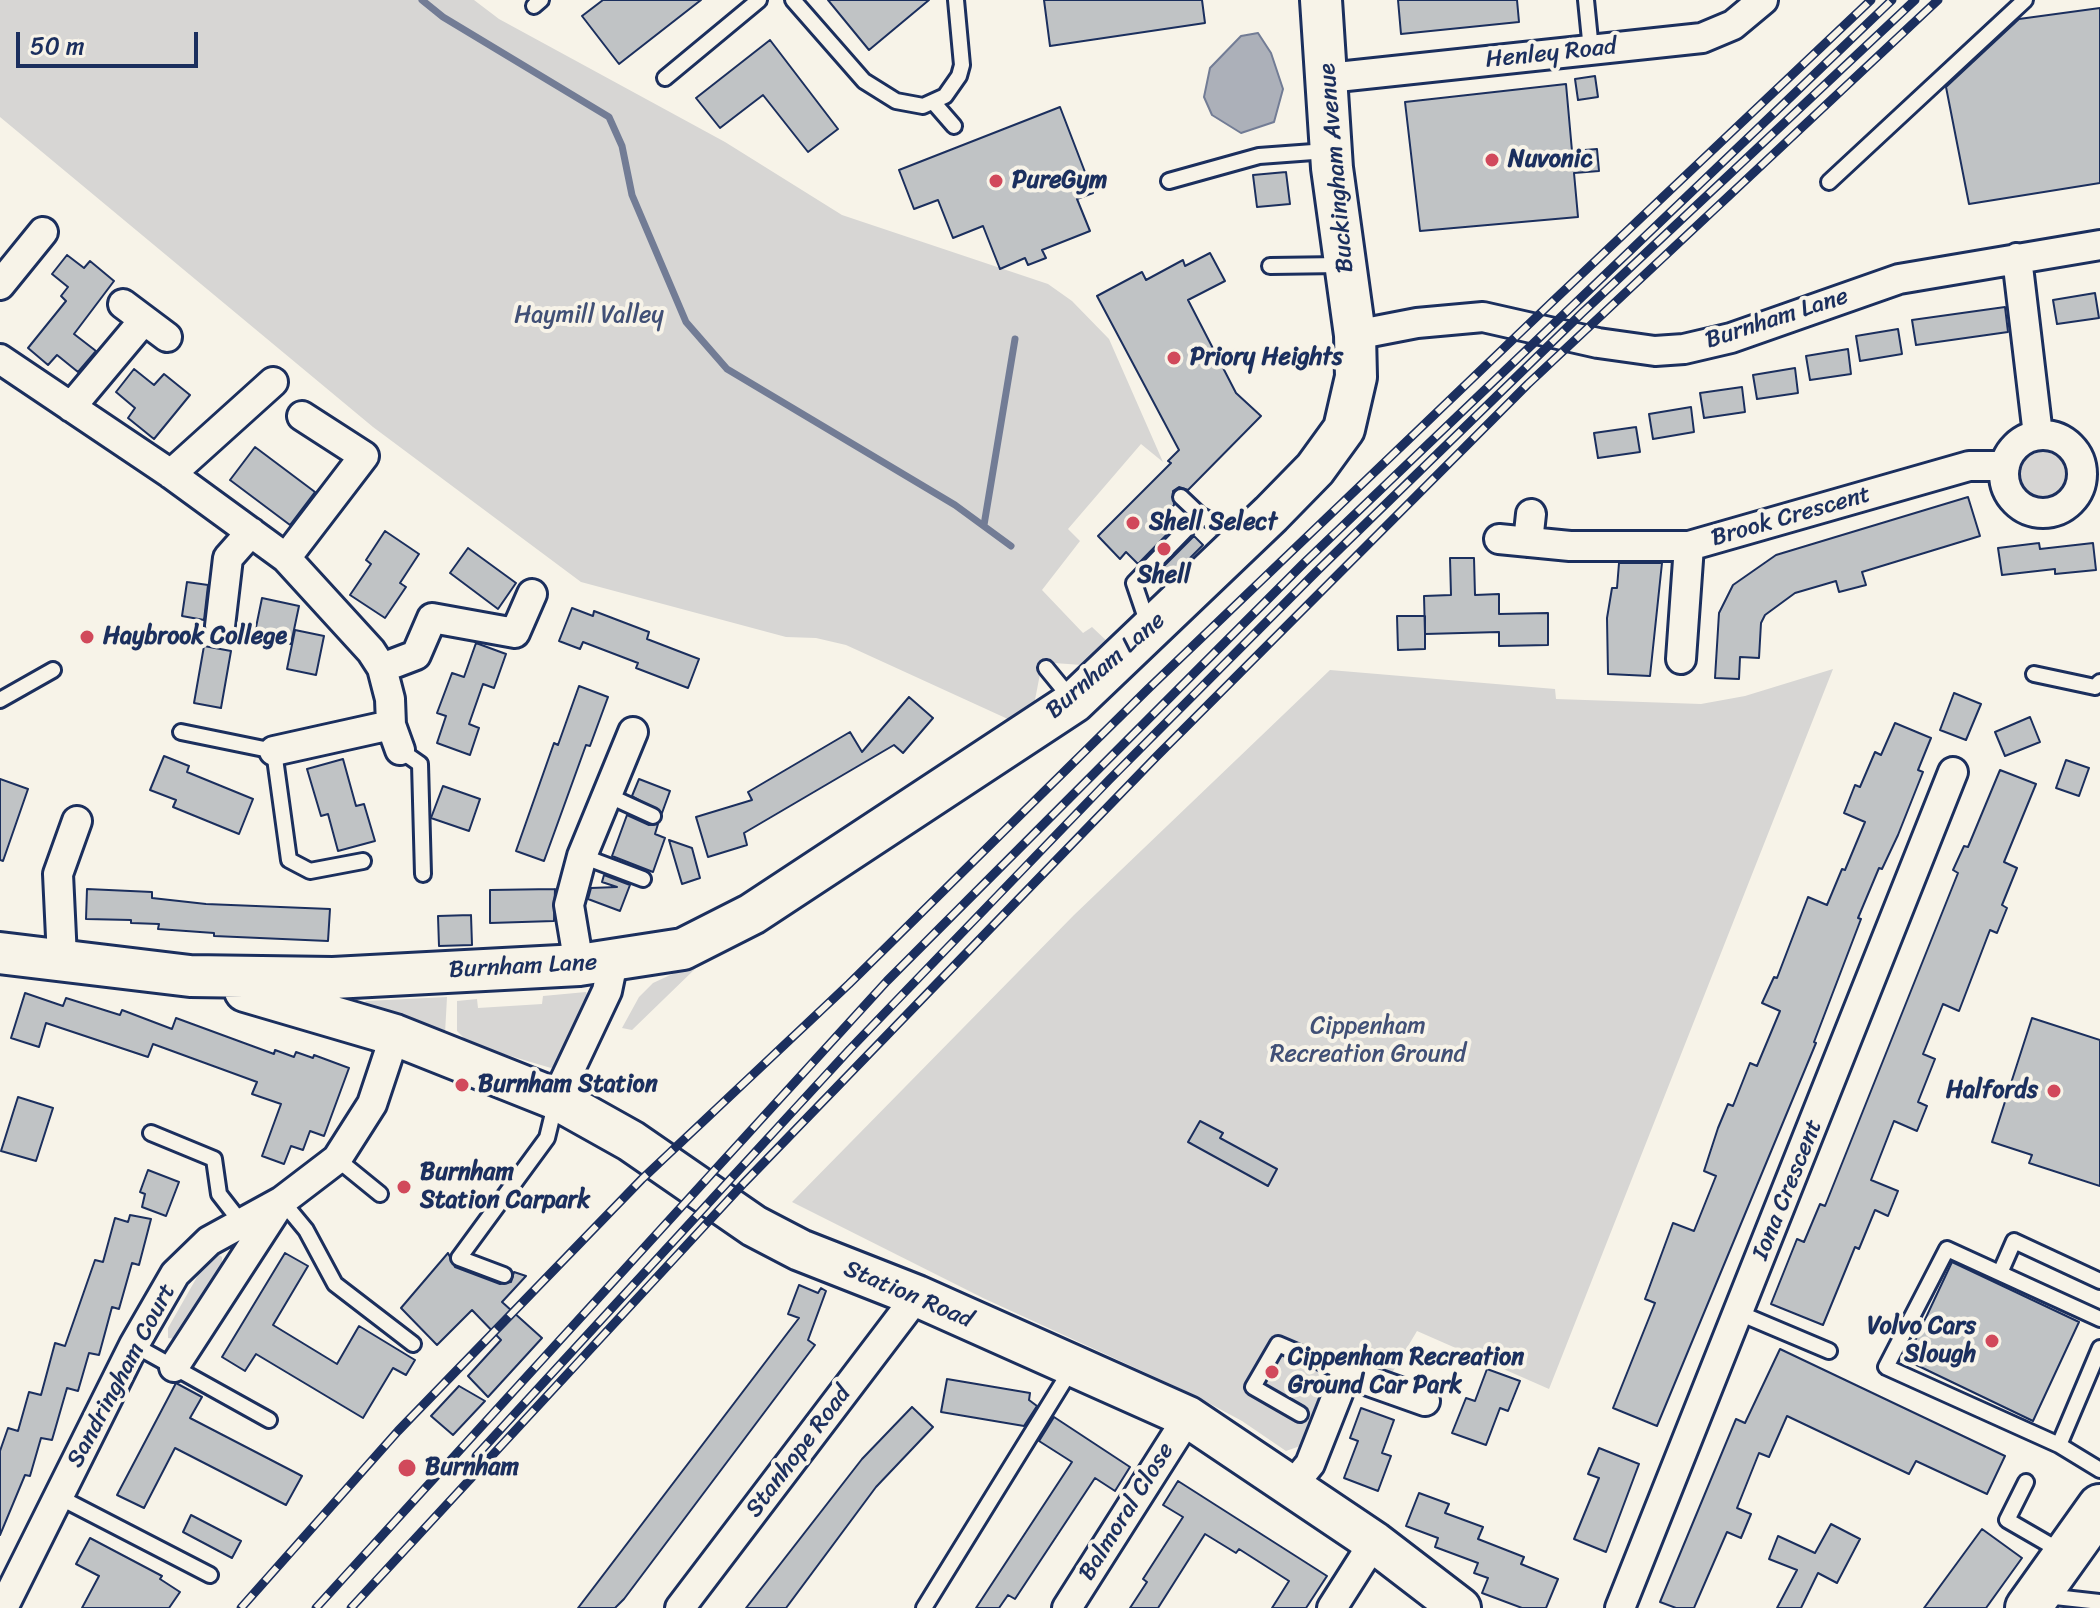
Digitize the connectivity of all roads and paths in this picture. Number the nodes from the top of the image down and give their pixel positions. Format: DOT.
graph roads {
  1 [pos="759,0"];
  2 [pos="793,0"];
  3 [pos="956,0"];
  4 [pos="1321,0"];
  5 [pos="1586,0"];
  6 [pos="1763,0"];
  7 [pos="2025,0"];
  8 [pos="1591,50"];
  9 [pos="665,78"];
  10 [pos="1328,78"];
  11 [pos="934,103"];
  12 [pos="954,126"];
  13 [pos="1331,151"];
  14 [pos="1169,181"];
  15 [pos="1829,182"];
  16 [pos="43,232"];
  17 [pos="2100,245"];
  18 [pos="2017,258"];
  19 [pos="1345,265"];
  20 [pos="1270,266"];
  21 [pos="0,285"];
  22 [pos="1355,335"];
  23 [pos="167,337"];
  24 [pos="0,359"];
  25 [pos="273,382"];
  26 [pos="71,407"];
  27 [pos="302,416"];
  28 [pos="2038,435"];
  29 [pos="2005,466"];
  30 [pos="171,474"];
  31 [pos="1181,497"];
  32 [pos="1531,514"];
  33 [pos="1200,515"];
  34 [pos="251,532"];
  35 [pos="1245,539"];
  36 [pos="1499,539"];
  37 [pos="1528,542"];
  38 [pos="1689,546"];
  39 [pos="286,558"];
  40 [pos="532,594"];
  41 [pos="220,626"];
  42 [pos="1150,629"];
  43 [pos="1681,659"];
  44 [pos="382,668"];
  45 [pos="1046,668"];
  46 [pos="53,670"];
  47 [pos="2034,674"];
  48 [pos="2100,682"];
  49 [pos="0,700"];
  50 [pos="1074,702"];
  51 [pos="181,732"];
  52 [pos="633,732"];
  53 [pos="396,737"];
  54 [pos="274,751"];
  55 [pos="1954,772"];
  56 [pos="607,795"];
  57 [pos="653,816"];
  58 [pos="77,821"];
  59 [pos="582,856"];
  60 [pos="363,861"];
  61 [pos="423,874"];
  62 [pos="643,879"];
  63 [pos="0,953"];
  64 [pos="62,958"];
  65 [pos="596,964"];
  66 [pos="335,997"];
  67 [pos="395,1035"];
  68 [pos="556,1099"];
  69 [pos="151,1133"];
  70 [pos="337,1159"];
  71 [pos="380,1194"];
  72 [pos="282,1201"];
  73 [pos="240,1221"];
  74 [pos="2000,1273"];
  75 [pos="504,1275"];
  76 [pos="2100,1281"];
  77 [pos="917,1296"];
  78 [pos="1739,1313"];
  79 [pos="2100,1319"];
  80 [pos="413,1344"];
  81 [pos="134,1345"];
  82 [pos="2100,1348"];
  83 [pos="1829,1351"];
  84 [pos="174,1367"];
  85 [pos="1072,1368"];
  86 [pos="1346,1373"];
  87 [pos="1425,1401"];
  88 [pos="1300,1414"];
  89 [pos="1188,1417"];
  90 [pos="269,1420"];
  91 [pos="2059,1445"];
  92 [pos="2100,1470"];
  93 [pos="2026,1482"];
  94 [pos="1292,1486"];
  95 [pos="59,1497"];
  96 [pos="2100,1507"];
  97 [pos="1374,1542"];
  98 [pos="2068,1555"];
  99 [pos="210,1575"];
  100 [pos="2100,1602"];
  101 [pos="2045,1604"];
  102 [pos="3,1608"];
  103 [pos="680,1608"];
  104 [pos="924,1608"];
  105 [pos="1067,1608"];
  106 [pos="1332,1608"];
  107 [pos="1460,1608"];
  108 [pos="1620,1608"];
  1 -- 9 [label="lane"];
  2 -- 11 [label="lane"];
  3 -- 11 [label="lane"];
  4 -- 10 [label="street, Buckingham Avenue"];
  5 -- 8 [label="lane"];
  6 -- 8 [label="street, Henley Road"];
  7 -- 15 [label="lane"];
  8 -- 10 [label="street, Henley Road"];
  10 -- 13 [label="street, Buckingham Avenue"];
  11 -- 12 [label="lane"];
  13 -- 14 [label="lane"];
  13 -- 19 [label="street, Buckingham Avenue"];
  16 -- 21 [label="street"];
  17 -- 18 [label="street, Burnham Lane"];
  18 -- 22 [label="street, Burnham Lane"];
  18 -- 28 [label="street"];
  19 -- 20 [label="lane"];
  19 -- 22 [label="street, Buckingham Avenue"];
  22 -- 35 [label="street, Burnham Lane"];
  23 -- 26 [label="street"];
  24 -- 26 [label="street"];
  25 -- 30 [label="street"];
  26 -- 30 [label="street"];
  27 -- 39 [label="street"];
  28 -- 29 [label="street"];
  28 -- 29 [label="street"];
  29 -- 38 [label="street, Brook Crescent"];
  30 -- 34 [label="street"];
  31 -- 33 [label="lane"];
  32 -- 37 [label="street"];
  33 -- 35 [label="lane"];
  33 -- 42 [label="lane"];
  34 -- 39 [label="street"];
  34 -- 41 [label="street"];
  35 -- 42 [label="street, Burnham Lane"];
  36 -- 37 [label="street"];
  37 -- 38 [label="street"];
  38 -- 43 [label="street, Brook Crescent"];
  39 -- 44 [label="street"];
  40 -- 44 [label="street"];
  42 -- 50 [label="street, Burnham Lane"];
  44 -- 53 [label="street"];
  45 -- 50 [label="lane"];
  46 -- 49 [label="lane"];
  47 -- 48 [label="lane"];
  50 -- 65 [label="street, Burnham Lane"];
  51 -- 54 [label="lane"];
  52 -- 56 [label="street"];
  53 -- 54 [label="street"];
  53 -- 61 [label="lane"];
  54 -- 60 [label="lane"];
  55 -- 78 [label="street, Iona Crescent"];
  56 -- 57 [label="lane"];
  56 -- 59 [label="street"];
  58 -- 64 [label="street"];
  59 -- 62 [label="lane"];
  59 -- 65 [label="street"];
  63 -- 64 [label="street"];
  64 -- 66 [label="street, Station Road"];
  65 -- 66 [label="street, Burnham Lane"];
  65 -- 68 [label="street"];
  66 -- 67 [label="street, Station Road"];
  67 -- 68 [label="street, Station Road"];
  67 -- 70 [label="street, Sandringham Court"];
  68 -- 75 [label="lane"];
  68 -- 77 [label="street, Station Road"];
  69 -- 73 [label="lane"];
  70 -- 71 [label="lane"];
  70 -- 72 [label="street, Sandringham Court"];
  72 -- 73 [label="street, Sandringham Court"];
  72 -- 80 [label="lane"];
  72 -- 84 [label="street"];
  73 -- 81 [label="street, Sandringham Court"];
  74 -- 76 [label="lane"];
  74 -- 79 [label="lane"];
  74 -- 91 [label="lane"];
  77 -- 85 [label="street, Station Road"];
  77 -- 103 [label="street, Stanhope Road"];
  78 -- 83 [label="lane"];
  78 -- 108 [label="street, Iona Crescent"];
  81 -- 84 [label="lane"];
  81 -- 95 [label="street, Sandringham Court"];
  82 -- 91 [label="lane"];
  84 -- 90 [label="lane"];
  85 -- 89 [label="street, Station Road"];
  85 -- 104 [label="lane"];
  86 -- 87 [label="street"];
  86 -- 88 [label="lane"];
  86 -- 94 [label="street"];
  89 -- 94 [label="street, Station Road"];
  89 -- 105 [label="street, Balmoral Close"];
  91 -- 92 [label="lane"];
  93 -- 98 [label="lane"];
  94 -- 97 [label="street, Station Road"];
  95 -- 99 [label="lane"];
  95 -- 102 [label="street, Sandringham Court"];
  96 -- 98 [label="main road"];
  97 -- 106 [label="street"];
  97 -- 107 [label="street, Station Road"];
  98 -- 101 [label="main road"];
  100 -- 101 [label="lane"];
}
